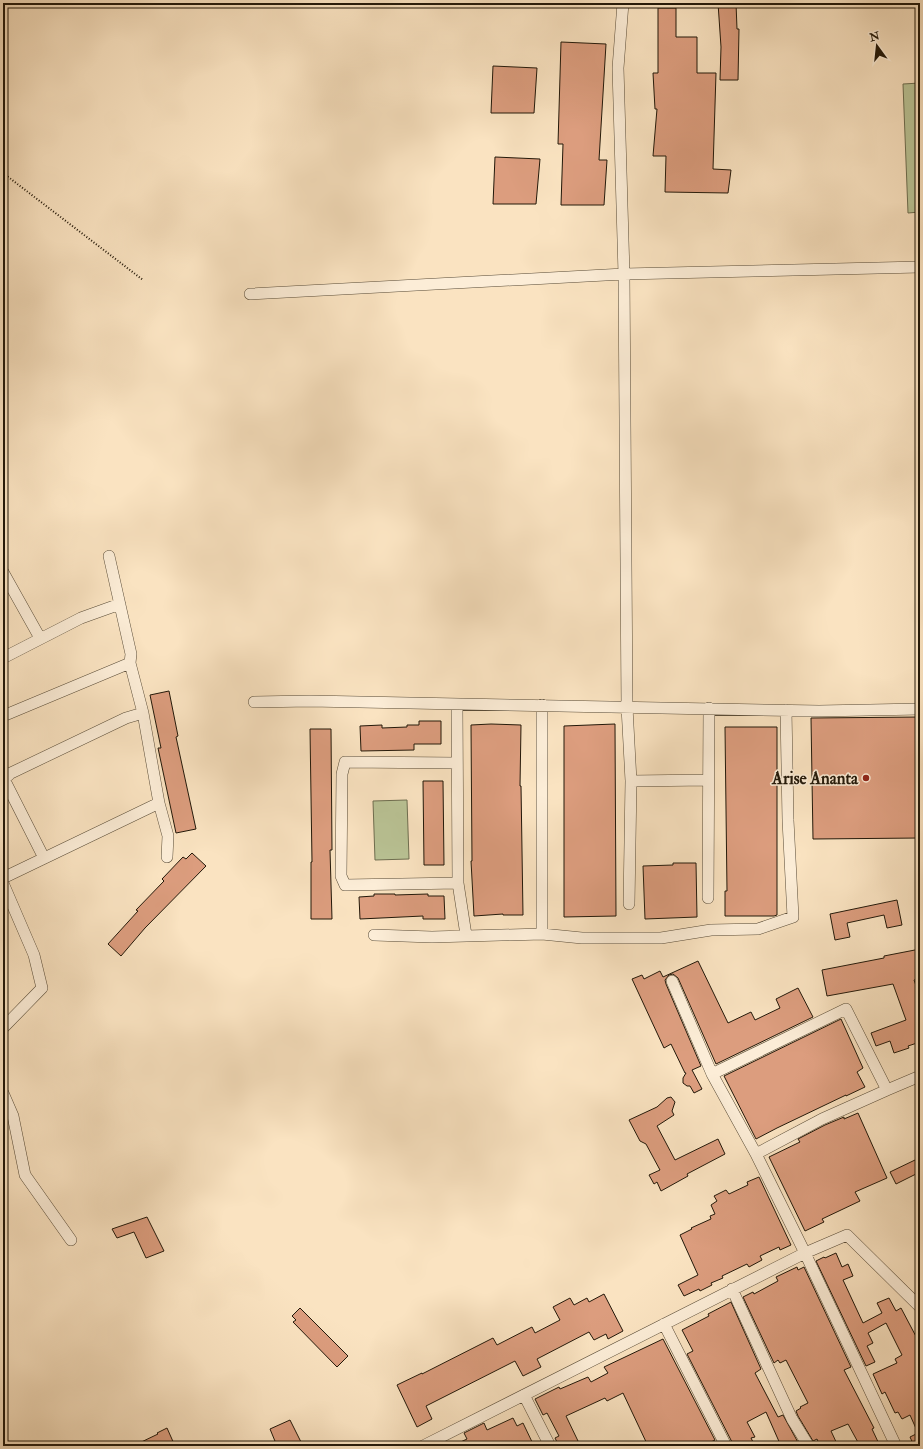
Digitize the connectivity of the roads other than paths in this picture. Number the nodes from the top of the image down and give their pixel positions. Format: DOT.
graph roads {
  1 [pos="623,3"];
  2 [pos="920,267"];
  3 [pos="624,274"];
  4 [pos="250,294"];
  5 [pos="109,556"];
  6 [pos="3,572"];
  7 [pos="120,604"];
  8 [pos="40,638"];
  9 [pos="3,658"];
  10 [pos="130,663"];
  11 [pos="254,702"];
  12 [pos="457,704"];
  13 [pos="542,705"];
  14 [pos="627,707"];
  15 [pos="709,708"];
  16 [pos="920,709"];
  17 [pos="786,710"];
  18 [pos="143,713"];
  19 [pos="3,716"];
  20 [pos="457,763"];
  21 [pos="4,780"];
  22 [pos="708,780"];
  23 [pos="631,781"];
  24 [pos="159,803"];
  25 [pos="166,857"];
  26 [pos="44,858"];
  27 [pos="3,878"];
  28 [pos="3,883"];
  29 [pos="458,883"];
  30 [pos="708,898"];
  31 [pos="629,904"];
  32 [pos="542,934"];
  33 [pos="374,935"];
  34 [pos="466,935"];
  35 [pos="672,981"];
  36 [pos="3,1028"];
  37 [pos="712,1074"];
  38 [pos="920,1076"];
  39 [pos="887,1090"];
  40 [pos="3,1093"];
  41 [pos="756,1154"];
  42 [pos="71,1240"];
  43 [pos="805,1253"];
  44 [pos="732,1289"];
  45 [pos="920,1307"];
  46 [pos="664,1324"];
  47 [pos="524,1395"];
  48 [pos="808,1445"];
  49 [pos="425,1446"];
  50 [pos="550,1446"];
  51 [pos="726,1446"];
  52 [pos="896,1446"];
  1 -- 3 [label="street"];
  2 -- 3 [label="street"];
  3 -- 4 [label="street"];
  3 -- 14 [label="street"];
  5 -- 7 [label="street"];
  6 -- 8 [label="street"];
  7 -- 8 [label="street"];
  7 -- 10 [label="street"];
  8 -- 9 [label="street"];
  10 -- 18 [label="street"];
  10 -- 19 [label="street"];
  11 -- 12 [label="street"];
  12 -- 13 [label="street"];
  12 -- 20 [label="street"];
  13 -- 14 [label="street"];
  13 -- 32 [label="street"];
  14 -- 15 [label="street"];
  14 -- 23 [label="street"];
  15 -- 17 [label="street"];
  15 -- 22 [label="street"];
  16 -- 17 [label="street"];
  17 -- 32 [label="street"];
  18 -- 21 [label="street"];
  18 -- 24 [label="street"];
  20 -- 29 [label="street"];
  20 -- 29 [label="street"];
  21 -- 26 [label="street"];
  22 -- 23 [label="street"];
  22 -- 30 [label="street"];
  23 -- 31 [label="street"];
  24 -- 25 [label="street"];
  24 -- 26 [label="street"];
  26 -- 27 [label="street"];
  28 -- 36 [label="street"];
  29 -- 34 [label="street"];
  32 -- 34 [label="street"];
  33 -- 34 [label="street"];
  35 -- 37 [label="street"];
  37 -- 39 [label="street"];
  37 -- 41 [label="street"];
  38 -- 39 [label="street"];
  39 -- 41 [label="street"];
  40 -- 42 [label="street"];
  41 -- 43 [label="street"];
  43 -- 44 [label="street"];
  43 -- 45 [label="street"];
  43 -- 52 [label="street"];
  44 -- 46 [label="street"];
  44 -- 48 [label="street"];
  46 -- 47 [label="street"];
  46 -- 51 [label="street"];
  47 -- 49 [label="street"];
  47 -- 50 [label="street"];
}
